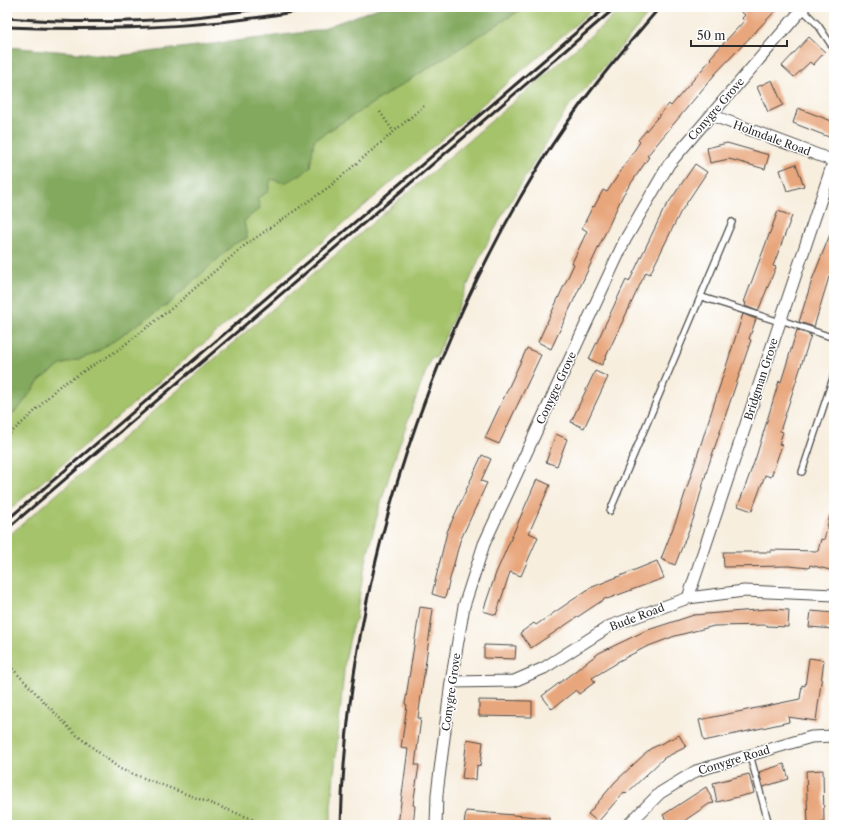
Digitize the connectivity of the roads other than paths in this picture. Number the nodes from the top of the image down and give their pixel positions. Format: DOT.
graph roads {
  1 [pos="803,8"];
  2 [pos="834,50"];
  3 [pos="711,115"];
  4 [pos="834,160"];
  5 [pos="732,222"];
  6 [pos="702,297"];
  7 [pos="780,321"];
  8 [pos="834,338"];
  9 [pos="834,375"];
  10 [pos="802,472"];
  11 [pos="610,511"];
  12 [pos="834,595"];
  13 [pos="688,598"];
  14 [pos="451,682"];
  15 [pos="834,736"];
  16 [pos="750,755"];
  17 [pos="436,825"];
  18 [pos="628,825"];
  19 [pos="769,825"];
  1 -- 2 [label="lane"];
  1 -- 3 [label="street, Conygre Grove"];
  3 -- 4 [label="street, Holmdale Road"];
  3 -- 14 [label="street, Conygre Grove"];
  4 -- 7 [label="street, Bridgman Grove"];
  5 -- 6 [label="lane"];
  6 -- 7 [label="lane"];
  6 -- 11 [label="lane"];
  7 -- 8 [label="lane"];
  7 -- 13 [label="street, Bridgman Grove"];
  9 -- 10 [label="lane"];
  12 -- 13 [label="street, Bude Road"];
  13 -- 14 [label="street, Bude Road"];
  14 -- 17 [label="street, Conygre Grove"];
  15 -- 16 [label="street, Conygre Road"];
  16 -- 18 [label="street, Conygre Road"];
  16 -- 19 [label="lane"];
}
